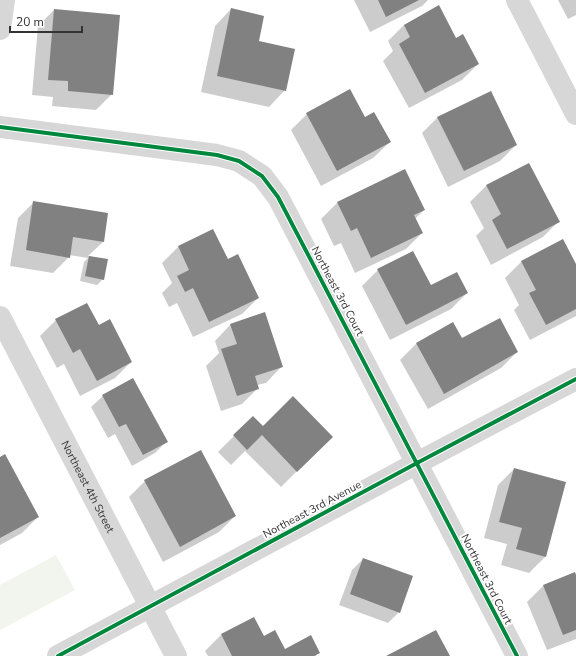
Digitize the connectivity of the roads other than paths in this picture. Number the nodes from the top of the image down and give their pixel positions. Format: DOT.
graph roads {
  1 [pos="4,0"];
  2 [pos="516,0"];
  3 [pos="0,29"];
  4 [pos="576,114"];
  5 [pos="0,127"];
  6 [pos="0,317"];
  7 [pos="576,378"];
  8 [pos="417,463"];
  9 [pos="150,606"];
  10 [pos="58,656"];
  11 [pos="176,656"];
  12 [pos="517,656"];
  1 -- 3 [label="street"];
  2 -- 4 [label="street"];
  5 -- 8 [label="street, Northeast 3rd Court"];
  6 -- 9 [label="street, Northeast 4th Street"];
  7 -- 8 [label="street, Northeast 3rd Avenue"];
  8 -- 9 [label="street, Northeast 3rd Avenue"];
  8 -- 12 [label="street, Northeast 3rd Court"];
  9 -- 10 [label="street, Northeast 3rd Avenue"];
  9 -- 11 [label="street, Northeast 4th Street"];
}
